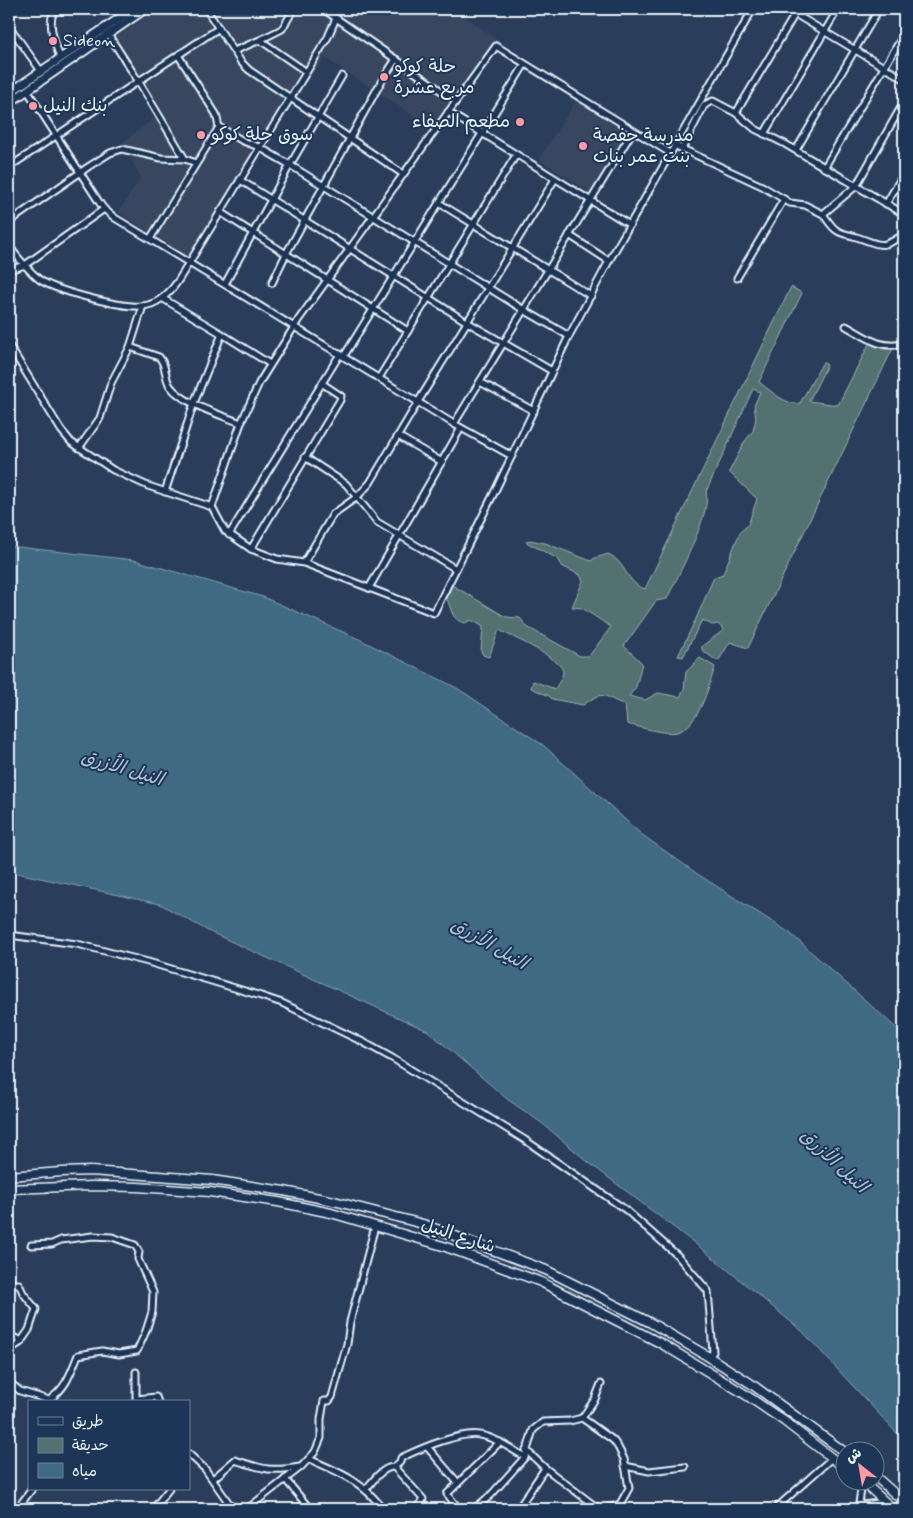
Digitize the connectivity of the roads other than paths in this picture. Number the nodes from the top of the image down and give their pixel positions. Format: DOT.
graph roads {
  1 [pos="56,9"];
  2 [pos="133,9"];
  3 [pos="206,9"];
  4 [pos="294,9"];
  5 [pos="323,9"];
  6 [pos="753,9"];
  7 [pos="779,9"];
  8 [pos="838,9"];
  9 [pos="879,9"];
  10 [pos="141,10"];
  11 [pos="796,11"];
  12 [pos="336,18"];
  13 [pos="9,26"];
  14 [pos="219,28"];
  15 [pos="824,31"];
  16 [pos="108,34"];
  17 [pos="904,34"];
  18 [pos="260,40"];
  19 [pos="854,50"];
  20 [pos="234,51"];
  21 [pos="178,56"];
  22 [pos="60,58"];
  23 [pos="396,59"];
  24 [pos="525,64"];
  25 [pos="884,68"];
  26 [pos="41,71"];
  27 [pos="305,71"];
  28 [pos="342,76"];
  29 [pos="904,79"];
  30 [pos="139,82"];
  31 [pos="27,90"];
  32 [pos="9,93"];
  33 [pos="289,98"];
  34 [pos="456,101"];
  35 [pos="904,102"];
  36 [pos="9,103"];
  37 [pos="448,112"];
  38 [pos="736,113"];
  39 [pos="318,118"];
  40 [pos="220,126"];
  41 [pos="633,131"];
  42 [pos="481,134"];
  43 [pos="764,134"];
  44 [pos="58,136"];
  45 [pos="350,139"];
  46 [pos="674,145"];
  47 [pos="259,147"];
  48 [pos="682,149"];
  49 [pos="796,150"];
  50 [pos="670,153"];
  51 [pos="516,155"];
  52 [pos="185,159"];
  53 [pos="196,163"];
  54 [pos="290,165"];
  55 [pos="9,167"];
  56 [pos="824,168"];
  57 [pos="81,172"];
  58 [pos="904,172"];
  59 [pos="403,174"];
  60 [pos="555,179"];
  61 [pos="240,180"];
  62 [pos="856,186"];
  63 [pos="324,187"];
  64 [pos="784,199"];
  65 [pos="271,200"];
  66 [pos="590,200"];
  67 [pos="439,202"];
  68 [pos="886,204"];
  69 [pos="104,209"];
  70 [pos="220,212"];
  71 [pos="823,214"];
  72 [pos="904,214"];
  73 [pos="372,217"];
  74 [pos="305,221"];
  75 [pos="9,222"];
  76 [pos="473,224"];
  77 [pos="630,225"];
  78 [pos="253,233"];
  79 [pos="904,234"];
  80 [pos="569,235"];
  81 [pos="150,239"];
  82 [pos="414,243"];
  83 [pos="9,246"];
  84 [pos="513,247"];
  85 [pos="349,248"];
  86 [pos="286,254"];
  87 [pos="609,261"];
  88 [pos="188,263"];
  89 [pos="448,263"];
  90 [pos="24,265"];
  91 [pos="548,268"];
  92 [pos="9,270"];
  93 [pos="394,275"];
  94 [pos="737,278"];
  95 [pos="327,280"];
  96 [pos="272,282"];
  97 [pos="226,284"];
  98 [pos="488,288"];
  99 [pos="591,296"];
  100 [pos="162,298"];
  101 [pos="427,298"];
  102 [pos="143,306"];
  103 [pos="373,309"];
  104 [pos="524,310"];
  105 [pos="467,322"];
  106 [pos="294,326"];
  107 [pos="846,326"];
  108 [pos="408,331"];
  109 [pos="222,334"];
  110 [pos="570,336"];
  111 [pos="503,342"];
  112 [pos="904,344"];
  113 [pos="9,345"];
  114 [pos="130,347"];
  115 [pos="342,355"];
  116 [pos="270,364"];
  117 [pos="552,371"];
  118 [pos="379,378"];
  119 [pos="480,382"];
  120 [pos="323,384"];
  121 [pos="418,402"];
  122 [pos="194,403"];
  123 [pos="534,411"];
  124 [pos="241,423"];
  125 [pos="454,424"];
  126 [pos="461,428"];
  127 [pos="398,436"];
  128 [pos="79,448"];
  129 [pos="512,456"];
  130 [pos="305,457"];
  131 [pos="442,462"];
  132 [pos="165,492"];
  133 [pos="357,496"];
  134 [pos="212,507"];
  135 [pos="229,534"];
  136 [pos="400,536"];
  137 [pos="251,549"];
  138 [pos="304,562"];
  139 [pos="456,568"];
  140 [pos="369,588"];
  141 [pos="9,935"];
  142 [pos="9,1176"];
  143 [pos="9,1189"];
  144 [pos="375,1226"];
  145 [pos="430,1226"];
  146 [pos="448,1234"];
  147 [pos="426,1240"];
  148 [pos="31,1245"];
  149 [pos="443,1246"];
  150 [pos="9,1280"];
  151 [pos="651,1323"];
  152 [pos="643,1334"];
  153 [pos="670,1334"];
  154 [pos="9,1336"];
  155 [pos="20,1343"];
  156 [pos="662,1344"];
  157 [pos="9,1350"];
  158 [pos="710,1357"];
  159 [pos="136,1372"];
  160 [pos="9,1382"];
  161 [pos="601,1384"];
  162 [pos="46,1400"];
  163 [pos="50,1400"];
  164 [pos="157,1400"];
  165 [pos="582,1418"];
  166 [pos="500,1442"];
  167 [pos="836,1445"];
  168 [pos="428,1448"];
  169 [pos="526,1450"];
  170 [pos="526,1457"];
  171 [pos="190,1458"];
  172 [pos="832,1458"];
  173 [pos="309,1459"];
  174 [pos="836,1461"];
  175 [pos="625,1466"];
  176 [pos="301,1467"];
  177 [pos="394,1467"];
  178 [pos="685,1467"];
  179 [pos="545,1468"];
  180 [pos="213,1479"];
  181 [pos="285,1479"];
  182 [pos="458,1483"];
  183 [pos="886,1486"];
  184 [pos="31,1490"];
  185 [pos="168,1490"];
  186 [pos="366,1490"];
  187 [pos="860,1490"];
  188 [pos="871,1490"];
  189 [pos="885,1502"];
  190 [pos="904,1502"];
  191 [pos="379,1504"];
  192 [pos="155,1507"];
  193 [pos="478,1508"];
  194 [pos="593,1508"];
  195 [pos="856,1508"];
  196 [pos="17,1509"];
  197 [pos="164,1509"];
  198 [pos="233,1509"];
  199 [pos="247,1509"];
  200 [pos="310,1509"];
  201 [pos="372,1509"];
  202 [pos="383,1509"];
  203 [pos="415,1509"];
  204 [pos="459,1509"];
  205 [pos="518,1509"];
  206 [pos="604,1509"];
  207 [pos="776,1509"];
  208 [pos="893,1509"];
  1 -- 22 [label="street"];
  2 -- 22 [label="main road"];
  3 -- 14 [label="street"];
  4 -- 18 [label="street"];
  5 -- 12 [label="street"];
  6 -- 46 [label="street"];
  7 -- 11 [label="street"];
  8 -- 15 [label="street"];
  9 -- 19 [label="street"];
  10 -- 16 [label="main road"];
  11 -- 15 [label="street"];
  11 -- 38 [label="street"];
  12 -- 23 [label="street"];
  12 -- 27 [label="street"];
  13 -- 26 [label="street"];
  14 -- 20 [label="street"];
  14 -- 21 [label="street"];
  15 -- 19 [label="street"];
  15 -- 43 [label="street"];
  16 -- 30 [label="street"];
  16 -- 31 [label="main road"];
  17 -- 25 [label="street"];
  18 -- 20 [label="street"];
  18 -- 27 [label="street"];
  19 -- 25 [label="street"];
  19 -- 49 [label="street"];
  20 -- 33 [label="street"];
  21 -- 30 [label="street"];
  21 -- 40 [label="street"];
  22 -- 26 [label="main road"];
  23 -- 34 [label="street"];
  23 -- 45 [label="street"];
  24 -- 34 [label="street"];
  24 -- 41 [label="street"];
  24 -- 42 [label="street"];
  25 -- 29 [label="street"];
  25 -- 56 [label="street"];
  26 -- 32 [label="main road"];
  27 -- 33 [label="street"];
  28 -- 39 [label="street"];
  30 -- 44 [label="street"];
  30 -- 52 [label="street"];
  31 -- 36 [label="main road"];
  31 -- 44 [label="street"];
  33 -- 39 [label="street"];
  33 -- 47 [label="street"];
  34 -- 37 [label="street"];
  35 -- 62 [label="street"];
  37 -- 42 [label="street"];
  37 -- 59 [label="street"];
  38 -- 43 [label="street"];
  38 -- 48 [label="street"];
  39 -- 45 [label="street"];
  39 -- 54 [label="street"];
  40 -- 47 [label="street"];
  40 -- 53 [label="street"];
  41 -- 50 [label="street"];
  41 -- 66 [label="street"];
  42 -- 51 [label="street"];
  42 -- 67 [label="street"];
  43 -- 49 [label="street"];
  44 -- 55 [label="street"];
  44 -- 57 [label="street"];
  45 -- 59 [label="street"];
  45 -- 63 [label="street"];
  46 -- 48 [label="street"];
  46 -- 50 [label="street"];
  47 -- 54 [label="street"];
  47 -- 61 [label="street"];
  48 -- 64 [label="street"];
  49 -- 56 [label="street"];
  50 -- 77 [label="street"];
  51 -- 60 [label="street"];
  51 -- 76 [label="street"];
  52 -- 53 [label="street"];
  52 -- 57 [label="street"];
  53 -- 81 [label="street"];
  54 -- 63 [label="street"];
  54 -- 65 [label="street"];
  56 -- 62 [label="street"];
  57 -- 69 [label="street"];
  57 -- 75 [label="street"];
  58 -- 68 [label="street"];
  59 -- 73 [label="street"];
  60 -- 66 [label="street"];
  60 -- 84 [label="street"];
  61 -- 65 [label="street"];
  61 -- 70 [label="street"];
  62 -- 68 [label="street"];
  62 -- 71 [label="street"];
  63 -- 73 [label="street"];
  63 -- 74 [label="street"];
  64 -- 71 [label="street"];
  64 -- 94 [label="street"];
  65 -- 74 [label="street"];
  65 -- 78 [label="street"];
  66 -- 77 [label="street"];
  66 -- 80 [label="street"];
  67 -- 76 [label="street"];
  67 -- 82 [label="street"];
  68 -- 72 [label="street"];
  69 -- 81 [label="street"];
  69 -- 90 [label="street"];
  70 -- 78 [label="street"];
  70 -- 88 [label="street"];
  71 -- 79 [label="street"];
  73 -- 82 [label="street"];
  73 -- 85 [label="street"];
  74 -- 85 [label="street"];
  74 -- 86 [label="street"];
  76 -- 84 [label="street"];
  76 -- 89 [label="street"];
  77 -- 87 [label="street"];
  78 -- 86 [label="street"];
  78 -- 97 [label="street"];
  80 -- 87 [label="street"];
  80 -- 91 [label="street"];
  81 -- 88 [label="street"];
  82 -- 89 [label="street"];
  82 -- 93 [label="street"];
  83 -- 90 [label="street"];
  84 -- 91 [label="street"];
  84 -- 98 [label="street"];
  85 -- 93 [label="street"];
  85 -- 95 [label="street"];
  86 -- 95 [label="street"];
  86 -- 96 [label="street"];
  87 -- 99 [label="street"];
  88 -- 97 [label="street"];
  88 -- 100 [label="street"];
  89 -- 98 [label="street"];
  89 -- 101 [label="street"];
  90 -- 92 [label="street"];
  90 -- 102 [label="street"];
  91 -- 99 [label="street"];
  91 -- 104 [label="street"];
  93 -- 101 [label="street"];
  93 -- 103 [label="street"];
  95 -- 103 [label="street"];
  95 -- 106 [label="street"];
  97 -- 106 [label="street"];
  98 -- 104 [label="street"];
  98 -- 105 [label="street"];
  99 -- 110 [label="street"];
  100 -- 102 [label="street"];
  100 -- 109 [label="street"];
  101 -- 105 [label="street"];
  101 -- 108 [label="street"];
  102 -- 114 [label="street"];
  103 -- 108 [label="street"];
  103 -- 115 [label="street"];
  104 -- 110 [label="street"];
  104 -- 111 [label="street"];
  105 -- 111 [label="street"];
  105 -- 121 [label="street"];
  106 -- 115 [label="street"];
  106 -- 116 [label="street"];
  107 -- 112 [label="street"];
  108 -- 118 [label="street"];
  109 -- 116 [label="street"];
  109 -- 122 [label="street"];
  110 -- 117 [label="street"];
  111 -- 117 [label="street"];
  111 -- 119 [label="street"];
  113 -- 128 [label="street"];
  114 -- 122 [label="street"];
  114 -- 128 [label="street"];
  115 -- 118 [label="street"];
  115 -- 120 [label="street"];
  116 -- 124 [label="street"];
  117 -- 123 [label="street"];
  118 -- 121 [label="street"];
  119 -- 123 [label="street"];
  119 -- 125 [label="street"];
  120 -- 130 [label="street"];
  120 -- 135 [label="street"];
  121 -- 125 [label="street"];
  121 -- 127 [label="street"];
  122 -- 124 [label="street"];
  122 -- 132 [label="street"];
  123 -- 129 [label="street"];
  124 -- 134 [label="street"];
  125 -- 126 [label="street"];
  126 -- 129 [label="street"];
  126 -- 131 [label="street"];
  127 -- 131 [label="street"];
  127 -- 133 [label="street"];
  128 -- 132 [label="street"];
  129 -- 139 [label="street"];
  130 -- 133 [label="street"];
  130 -- 137 [label="street"];
  131 -- 136 [label="street"];
  132 -- 134 [label="street"];
  133 -- 136 [label="street"];
  133 -- 138 [label="street"];
  134 -- 135 [label="street"];
  135 -- 137 [label="street"];
  136 -- 139 [label="street"];
  136 -- 140 [label="street"];
  137 -- 138 [label="street"];
  138 -- 140 [label="street"];
  139 -- 140 [label="street"];
  141 -- 158 [label="street"];
  142 -- 145 [label="main road, شارع النيل"];
  143 -- 144 [label="main road, شارع النيل"];
  144 -- 147 [label="main road, شارع النيل"];
  144 -- 173 [label="street"];
  145 -- 146 [label="main road, شارع النيل"];
  145 -- 147 [label="main road"];
  146 -- 149 [label="main road"];
  146 -- 151 [label="main road, شارع النيل"];
  147 -- 149 [label="main road, شارع النيل"];
  148 -- 163 [label="street"];
  149 -- 152 [label="main road, شارع النيل"];
  150 -- 155 [label="street"];
  151 -- 152 [label="main road"];
  151 -- 153 [label="main road, شارع النيل"];
  152 -- 156 [label="main road, شارع النيل"];
  153 -- 156 [label="main road"];
  153 -- 158 [label="main road, شارع النيل"];
  154 -- 155 [label="street"];
  155 -- 157 [label="street"];
  156 -- 172 [label="main road, شارع النيل"];
  158 -- 167 [label="main road, شارع النيل"];
  159 -- 164 [label="street"];
  160 -- 162 [label="street"];
  161 -- 165 [label="street"];
  165 -- 169 [label="street"];
  165 -- 175 [label="street"];
  166 -- 168 [label="street"];
  166 -- 170 [label="street"];
  166 -- 182 [label="street"];
  168 -- 177 [label="street"];
  168 -- 182 [label="street"];
  169 -- 170 [label="street"];
  169 -- 179 [label="street"];
  170 -- 193 [label="street"];
  171 -- 180 [label="street"];
  172 -- 174 [label="main road, شارع النيل"];
  172 -- 207 [label="street"];
  173 -- 176 [label="street"];
  173 -- 186 [label="street"];
  175 -- 178 [label="street"];
  175 -- 206 [label="street"];
  176 -- 180 [label="street"];
  176 -- 181 [label="street"];
  177 -- 186 [label="street"];
  177 -- 203 [label="street"];
  179 -- 194 [label="street"];
  179 -- 205 [label="street"];
  180 -- 198 [label="street"];
  181 -- 199 [label="street"];
  181 -- 200 [label="street"];
  182 -- 204 [label="street"];
  183 -- 190 [label="main road"];
  184 -- 196 [label="street"];
  185 -- 192 [label="street"];
  186 -- 191 [label="street"];
  187 -- 195 [label="street"];
  188 -- 189 [label="main road"];
  189 -- 195 [label="street"];
  189 -- 208 [label="main road"];
  191 -- 201 [label="street"];
  191 -- 202 [label="street"];
  192 -- 197 [label="street"];
  194 -- 206 [label="street"];
}
